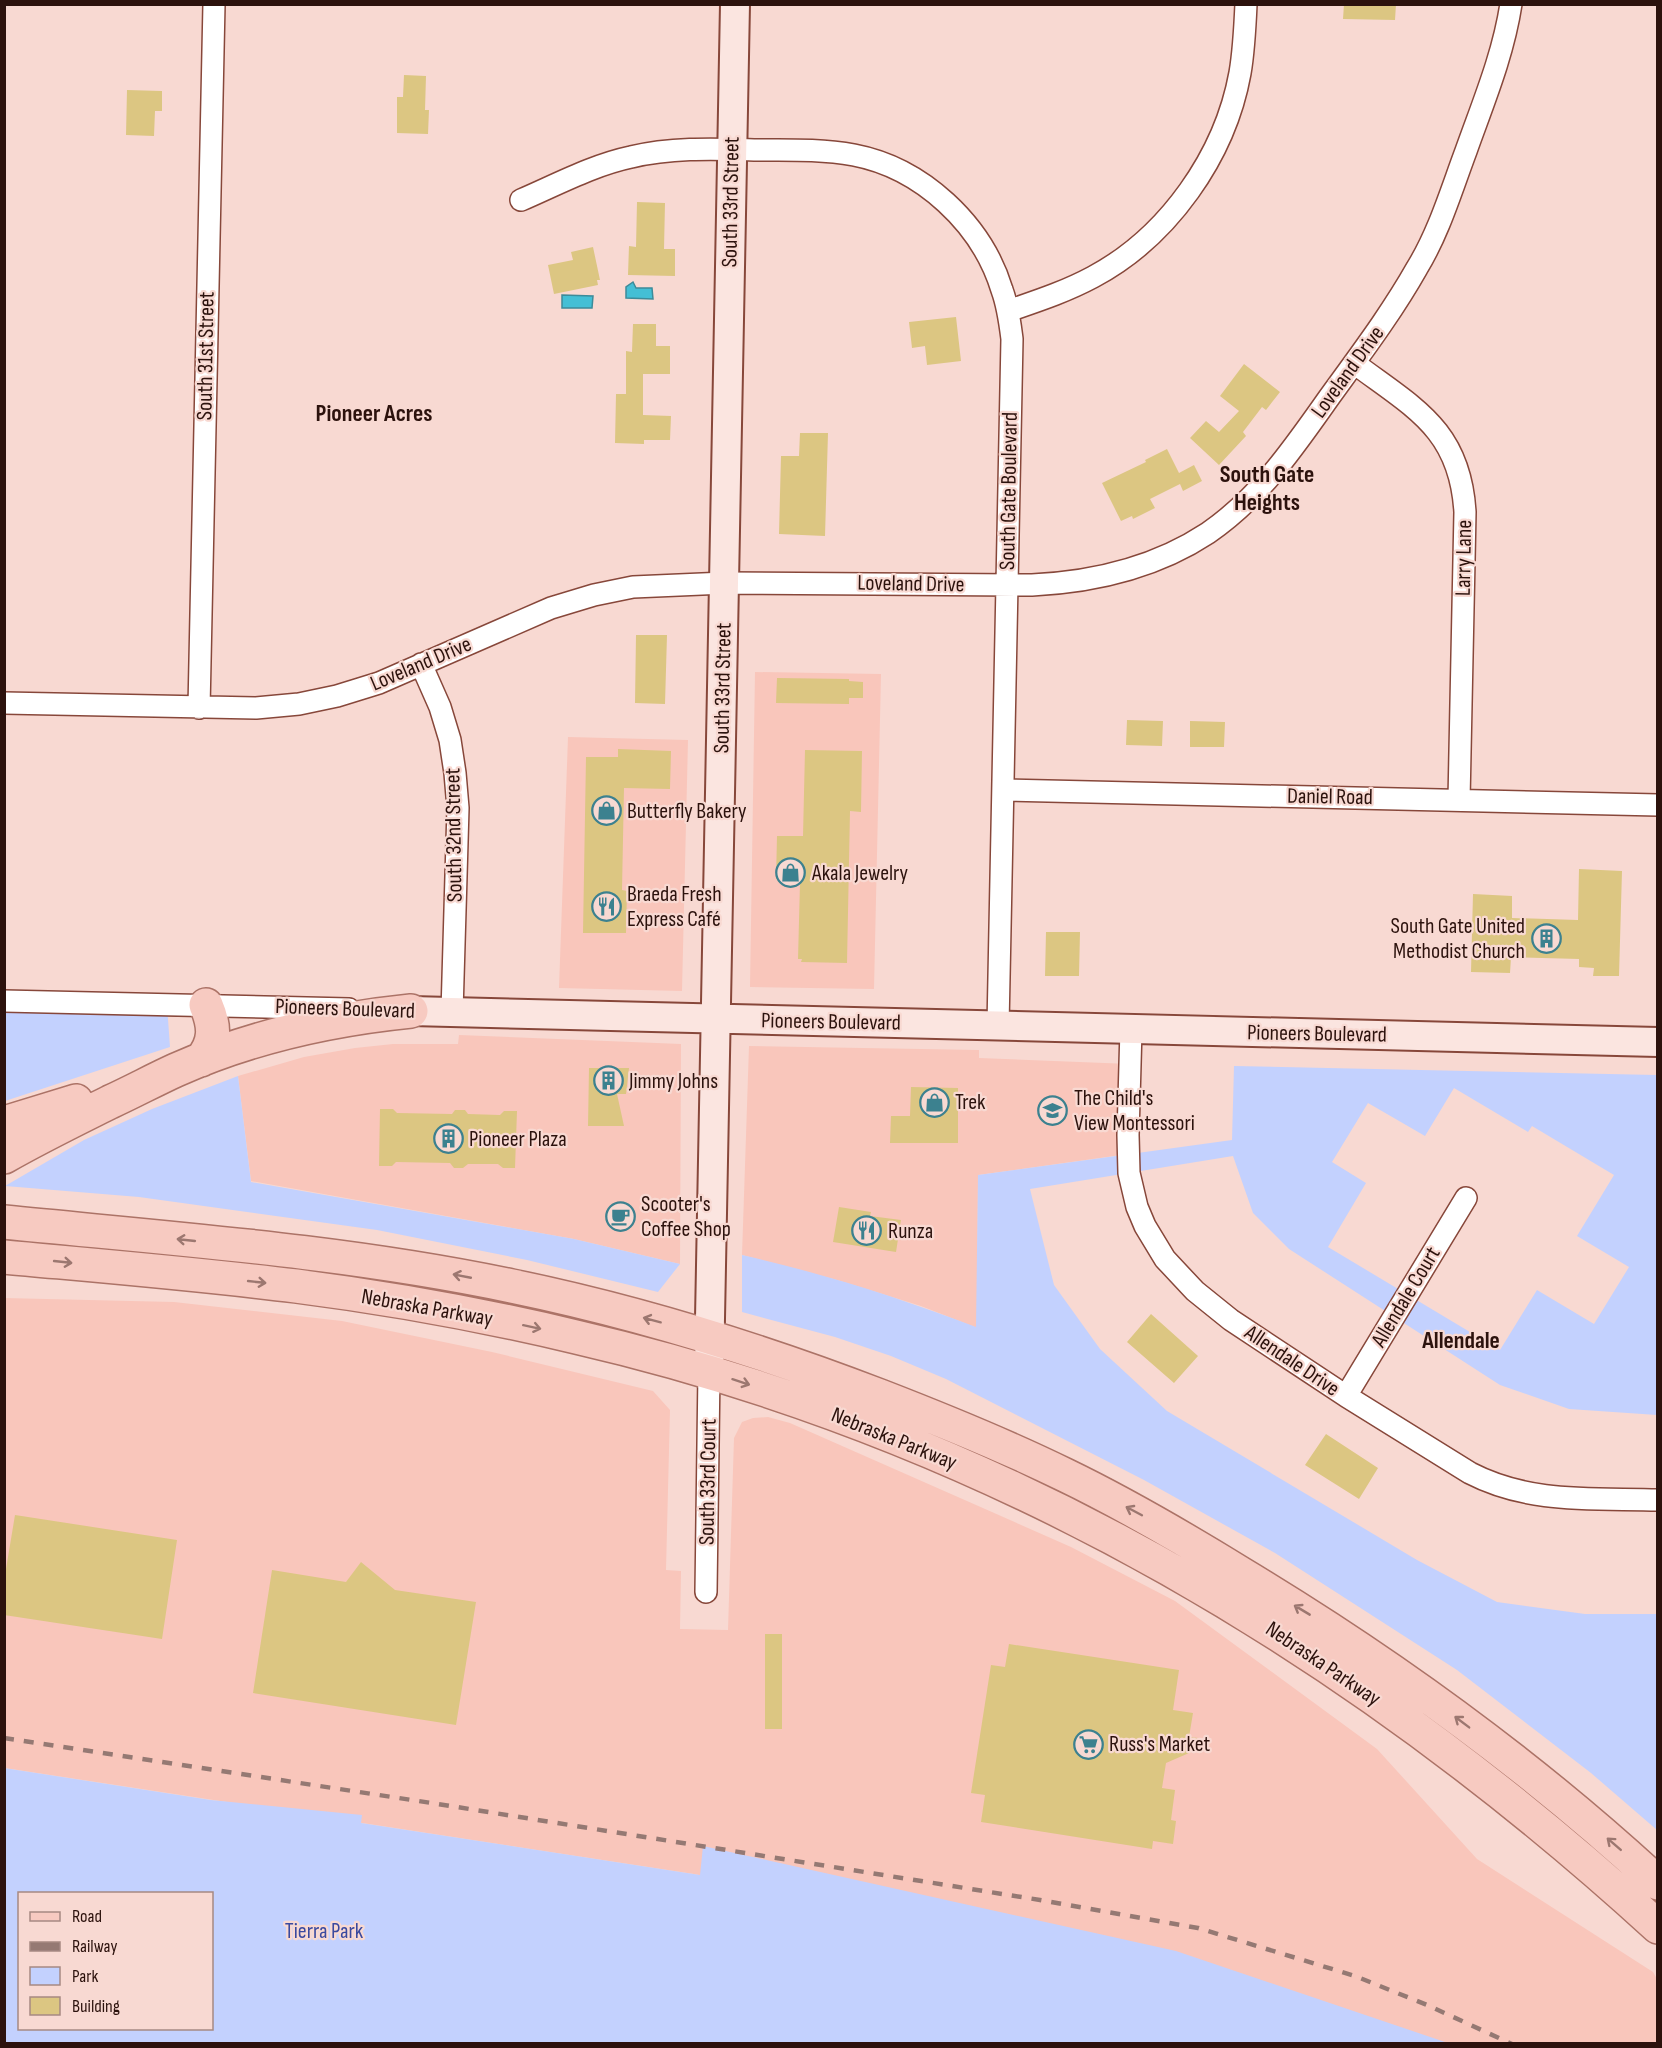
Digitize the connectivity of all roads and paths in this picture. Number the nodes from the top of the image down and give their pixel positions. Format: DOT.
graph roads {
  1 [pos="214,4"];
  2 [pos="735,4"];
  3 [pos="1246,4"];
  4 [pos="1511,4"];
  5 [pos="732,149"];
  6 [pos="520,200"];
  7 [pos="1008,311"];
  8 [pos="1354,363"];
  9 [pos="725,583"];
  10 [pos="1008,585"];
  11 [pos="422,664"];
  12 [pos="4,703"];
  13 [pos="199,708"];
  14 [pos="1003,790"];
  15 [pos="1459,800"];
  16 [pos="1658,805"];
  17 [pos="4,1001"];
  18 [pos="206,1005"];
  19 [pos="411,1011"];
  20 [pos="452,1012"];
  21 [pos="716,1019"];
  22 [pos="998,1026"];
  23 [pos="1131,1029"];
  24 [pos="1658,1042"];
  25 [pos="188,1065"];
  26 [pos="4,1123"];
  27 [pos="4,1157"];
  28 [pos="1466,1198"];
  29 [pos="4,1222"];
  30 [pos="4,1257"];
  31 [pos="709,1335"];
  32 [pos="709,1371"];
  33 [pos="1346,1396"];
  34 [pos="1658,1500"];
  35 [pos="706,1592"];
  36 [pos="1658,1883"];
  37 [pos="1658,1926"];
  1 -- 13 [label="street, South 31st Street"];
  2 -- 5 [label="main road, South 33rd Street"];
  3 -- 7 [label="street"];
  4 -- 8 [label="street, Loveland Drive"];
  5 -- 6 [label="street, South Gate Boulevard"];
  5 -- 7 [label="street, South Gate Boulevard"];
  5 -- 9 [label="main road, South 33rd Street"];
  7 -- 10 [label="street, South Gate Boulevard"];
  8 -- 10 [label="street, Loveland Drive"];
  8 -- 15 [label="street, Larry Lane"];
  9 -- 10 [label="street, Loveland Drive"];
  9 -- 11 [label="street, Loveland Drive"];
  9 -- 21 [label="main road, South 33rd Street"];
  10 -- 14 [label="street, South Gate Boulevard"];
  11 -- 13 [label="street, Loveland Drive"];
  11 -- 20 [label="street, South 32nd Street"];
  12 -- 13 [label="street, Loveland Drive"];
  14 -- 15 [label="street, Daniel Road"];
  14 -- 22 [label="street, South Gate Boulevard"];
  15 -- 16 [label="street, Daniel Road"];
  17 -- 18 [label="street, Pioneers Boulevard"];
  18 -- 19 [label="street, Pioneers Boulevard"];
  18 -- 25 [label="main road"];
  19 -- 20 [label="main road, Pioneers Boulevard"];
  19 -- 25 [label="main road"];
  20 -- 21 [label="main road, Pioneers Boulevard"];
  21 -- 22 [label="main road, Pioneers Boulevard"];
  21 -- 31 [label="main road, South 33rd Street"];
  22 -- 23 [label="main road, Pioneers Boulevard"];
  23 -- 24 [label="main road, Pioneers Boulevard"];
  23 -- 33 [label="street, Allendale Drive"];
  25 -- 26 [label="main road"];
  25 -- 27 [label="main road"];
  28 -- 33 [label="street, Allendale Court"];
  31 -- 29 [label="main road, Nebraska Parkway, one-way"];
  30 -- 32 [label="main road, Nebraska Parkway, one-way"];
  31 -- 32 [label="main road, South 33rd Street"];
  36 -- 31 [label="main road, Nebraska Parkway, one-way"];
  32 -- 35 [label="street, South 33rd Court"];
  32 -- 37 [label="main road, Nebraska Parkway, one-way"];
  33 -- 34 [label="street, Allendale Drive"];
}
